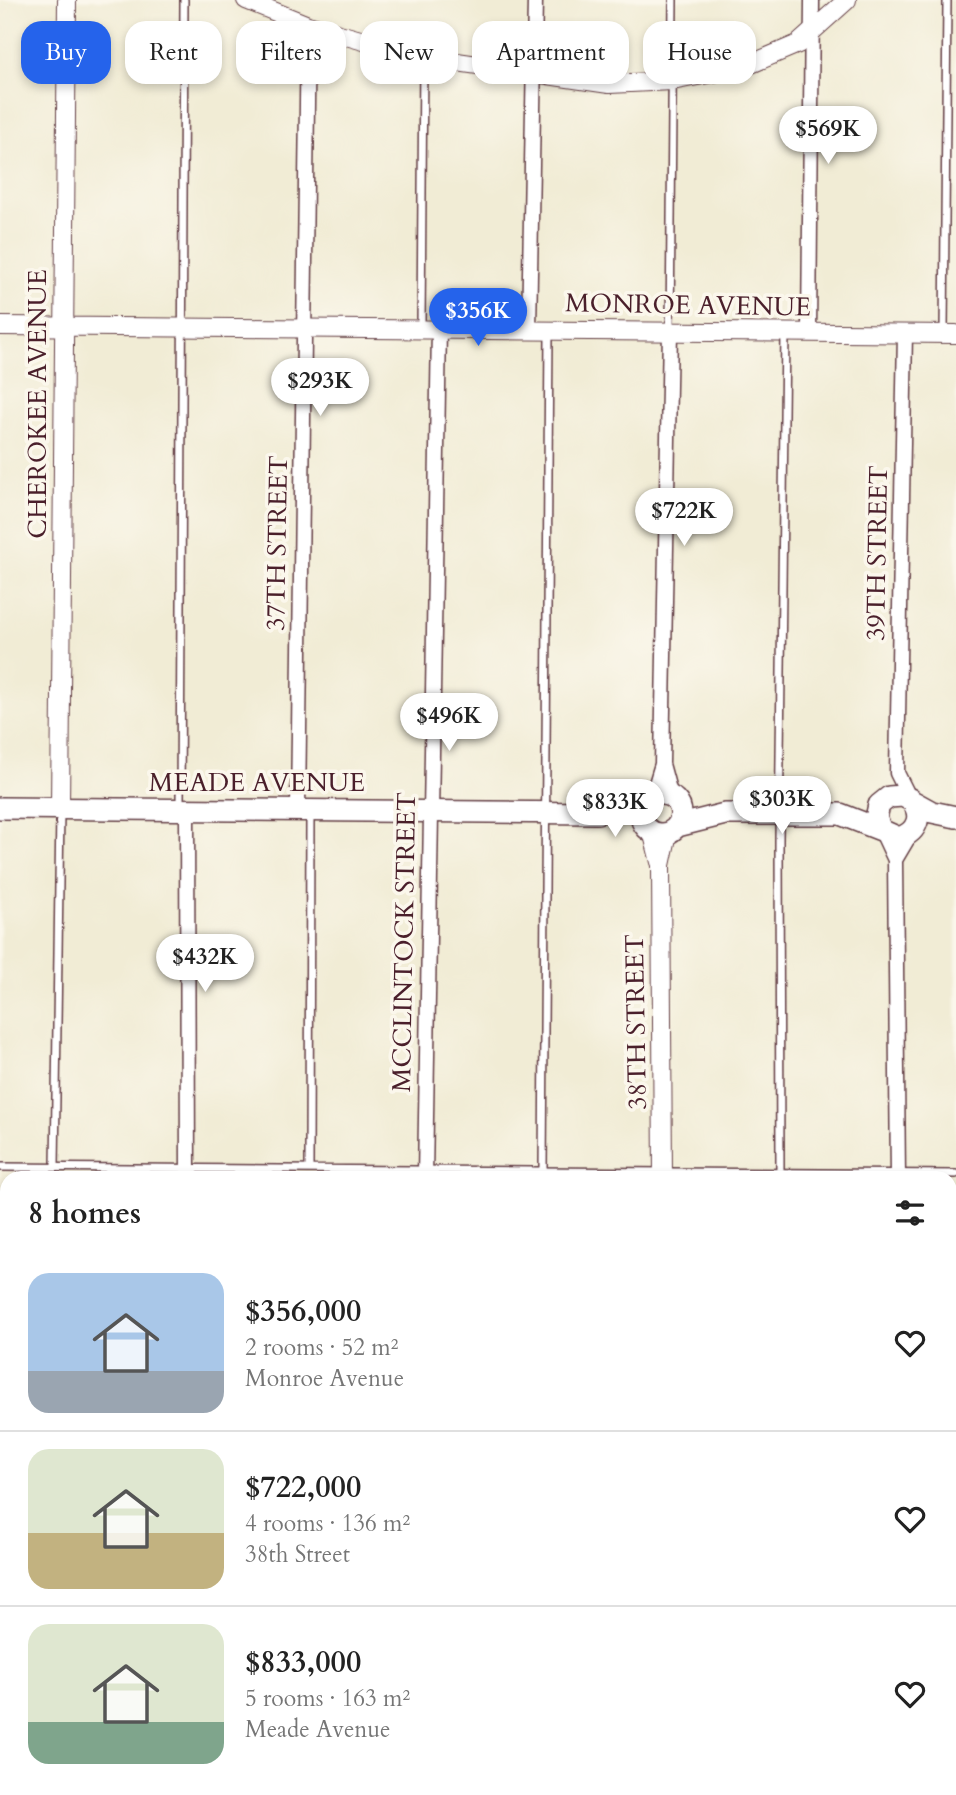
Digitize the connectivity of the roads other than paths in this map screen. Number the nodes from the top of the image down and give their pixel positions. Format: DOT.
graph roads {
  1 [pos="67,0"];
  2 [pos="184,0"];
  3 [pos="246,0"];
  4 [pos="535,0"];
  5 [pos="673,0"];
  6 [pos="812,0"];
  7 [pos="847,0"];
  8 [pos="947,0"];
  9 [pos="298,21"];
  10 [pos="535,21"];
  11 [pos="672,21"];
  12 [pos="812,32"];
  13 [pos="756,63"];
  14 [pos="307,84"];
  15 [pos="423,84"];
  16 [pos="534,84"];
  17 [pos="671,84"];
  18 [pos="0,326"];
  19 [pos="64,326"];
  20 [pos="180,327"];
  21 [pos="303,327"];
  22 [pos="421,328"];
  23 [pos="439,328"];
  24 [pos="529,329"];
  25 [pos="549,329"];
  26 [pos="670,331"];
  27 [pos="786,332"];
  28 [pos="809,332"];
  29 [pos="905,333"];
  30 [pos="950,334"];
  31 [pos="897,773"];
  32 [pos="661,799"];
  33 [pos="910,799"];
  34 [pos="883,800"];
  35 [pos="0,808"];
  36 [pos="60,809"];
  37 [pos="184,809"];
  38 [pos="304,810"];
  39 [pos="431,810"];
  40 [pos="546,813"];
  41 [pos="597,813"];
  42 [pos="725,814"];
  43 [pos="840,814"];
  44 [pos="780,815"];
  45 [pos="950,817"];
  46 [pos="660,828"];
  47 [pos="881,830"];
  48 [pos="912,832"];
  49 [pos="895,860"];
  50 [pos="0,1167"];
  51 [pos="55,1167"];
  52 [pos="309,1169"];
  53 [pos="144,1171"];
  54 [pos="188,1171"];
  55 [pos="248,1171"];
  56 [pos="355,1171"];
  57 [pos="425,1171"];
  58 [pos="543,1171"];
  59 [pos="663,1171"];
  60 [pos="780,1171"];
  61 [pos="898,1171"];
  1 -- 19 [label="street, CHEROKEE AVENUE"];
  2 -- 20 [label="lane"];
  3 -- 9 [label="street"];
  4 -- 10 [label="street"];
  5 -- 11 [label="lane"];
  6 -- 12 [label="street"];
  7 -- 12 [label="street"];
  8 -- 30 [label="lane"];
  12 -- 13 [label="street"];
  12 -- 28 [label="street"];
  14 -- 21 [label="street, 37TH STREET"];
  15 -- 22 [label="lane"];
  16 -- 24 [label="street"];
  17 -- 26 [label="lane"];
  18 -- 19 [label="street, MONROE AVENUE"];
  19 -- 20 [label="street, MONROE AVENUE"];
  19 -- 36 [label="street, CHEROKEE AVENUE"];
  20 -- 21 [label="street, MONROE AVENUE"];
  20 -- 37 [label="lane"];
  21 -- 22 [label="street, MONROE AVENUE"];
  21 -- 38 [label="street, 37TH STREET"];
  22 -- 23 [label="street, MONROE AVENUE"];
  23 -- 24 [label="street, MONROE AVENUE"];
  23 -- 39 [label="street, MCCLINTOCK STREET"];
  24 -- 25 [label="street, MONROE AVENUE"];
  25 -- 26 [label="street, MONROE AVENUE"];
  25 -- 40 [label="lane"];
  26 -- 27 [label="street, MONROE AVENUE"];
  26 -- 32 [label="street"];
  27 -- 28 [label="street, MONROE AVENUE"];
  27 -- 44 [label="lane"];
  28 -- 29 [label="street, MONROE AVENUE"];
  29 -- 30 [label="street, MONROE AVENUE"];
  29 -- 31 [label="street, 39TH STREET"];
  31 -- 33 [label="street, 39TH STREET"];
  31 -- 34 [label="street, 39TH STREET"];
  32 -- 41 [label="main road, MEADE AVENUE"];
  32 -- 42 [label="main road, MEADE AVENUE"];
  32 -- 46 [label="main road"];
  32 -- 46 [label="main road"];
  33 -- 34 [label="main road, MEADE AVENUE"];
  33 -- 45 [label="main road, MEADE AVENUE"];
  33 -- 48 [label="main road"];
  34 -- 43 [label="main road, MEADE AVENUE"];
  34 -- 47 [label="main road"];
  35 -- 36 [label="main road, MEADE AVENUE"];
  36 -- 37 [label="main road, MEADE AVENUE"];
  36 -- 51 [label="lane"];
  37 -- 38 [label="main road, MEADE AVENUE"];
  37 -- 54 [label="street"];
  38 -- 39 [label="main road, MEADE AVENUE"];
  38 -- 52 [label="lane"];
  39 -- 40 [label="main road, MEADE AVENUE"];
  39 -- 57 [label="street, MCCLINTOCK STREET"];
  40 -- 41 [label="main road, MEADE AVENUE"];
  40 -- 58 [label="lane"];
  41 -- 46 [label="main road, MEADE AVENUE"];
  42 -- 44 [label="main road, MEADE AVENUE"];
  42 -- 46 [label="main road, MEADE AVENUE"];
  43 -- 44 [label="main road, MEADE AVENUE"];
  43 -- 47 [label="main road, MEADE AVENUE"];
  44 -- 60 [label="lane"];
  45 -- 48 [label="main road, MEADE AVENUE"];
  46 -- 59 [label="street, 38TH STREET"];
  47 -- 48 [label="main road, MEADE AVENUE"];
  47 -- 49 [label="street"];
  48 -- 49 [label="street"];
  49 -- 61 [label="street"];
  50 -- 51 [label="lane"];
  51 -- 53 [label="lane"];
  52 -- 55 [label="lane"];
  52 -- 56 [label="lane"];
}
